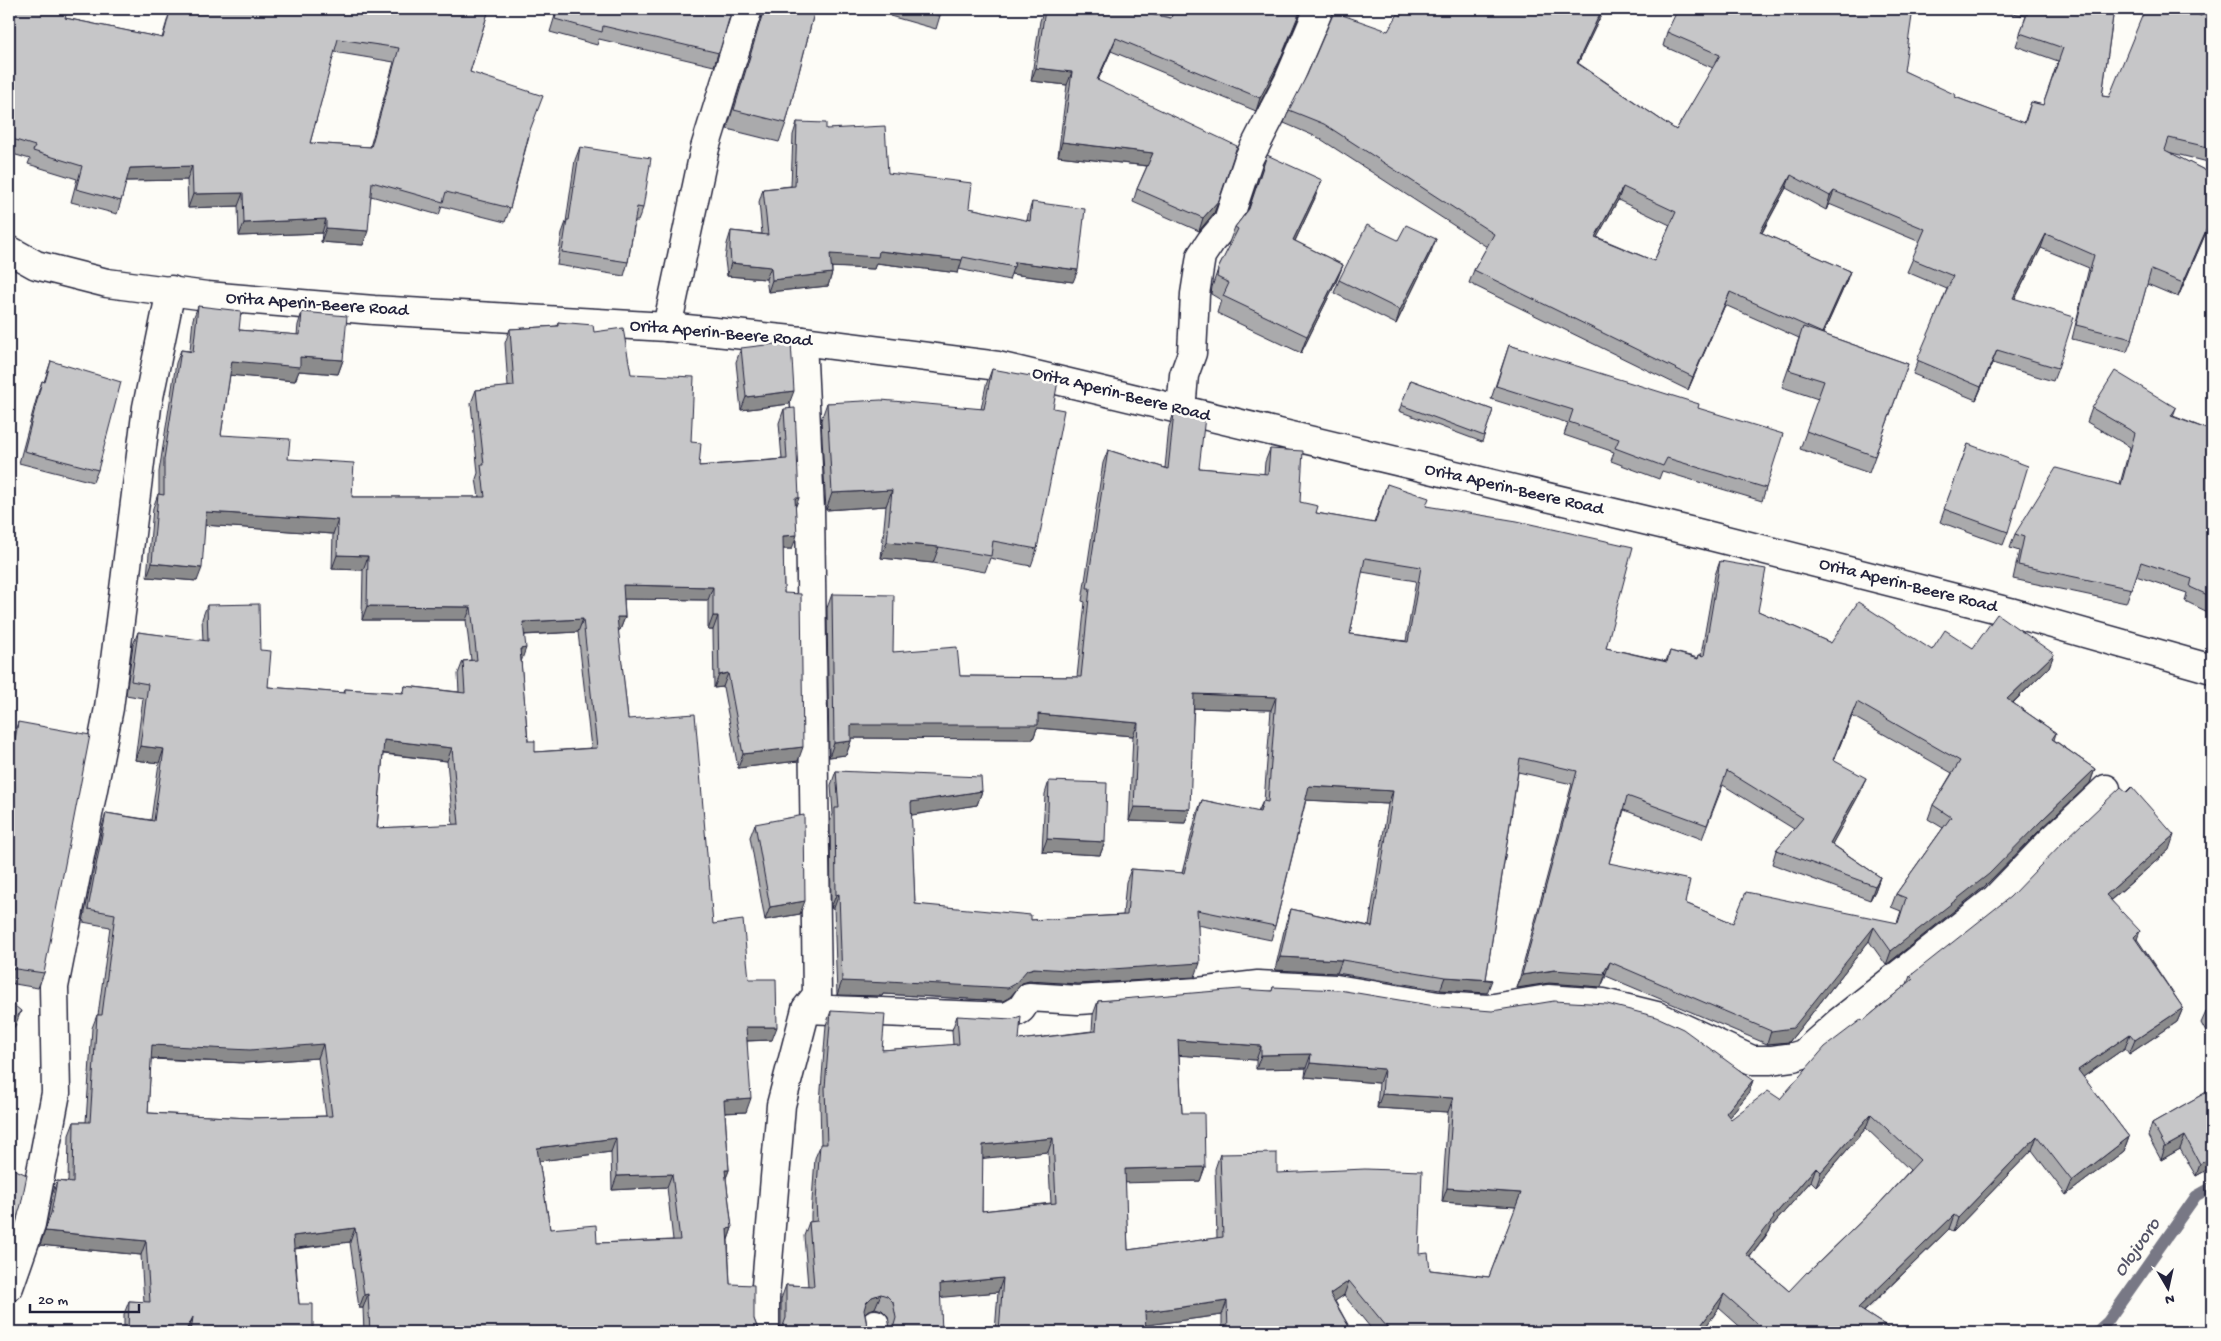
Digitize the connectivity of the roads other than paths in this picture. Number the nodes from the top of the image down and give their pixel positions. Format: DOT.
graph roads {
  1 [pos="748,9"];
  2 [pos="1319,9"];
  3 [pos="9,250"];
  4 [pos="171,290"];
  5 [pos="667,327"];
  6 [pos="802,341"];
  7 [pos="1181,410"];
  8 [pos="2212,670"];
  9 [pos="2106,789"];
  10 [pos="806,1009"];
  11 [pos="9,1288"];
  12 [pos="765,1332"];
  1 -- 5 [label="street"];
  2 -- 7 [label="street"];
  3 -- 4 [label="street, Orita Aperin-Beere Road"];
  4 -- 5 [label="street, Orita Aperin-Beere Road"];
  4 -- 11 [label="street"];
  5 -- 6 [label="street, Orita Aperin-Beere Road"];
  6 -- 7 [label="street, Orita Aperin-Beere Road"];
  6 -- 10 [label="street"];
  7 -- 8 [label="street, Orita Aperin-Beere Road"];
  9 -- 10 [label="street"];
  10 -- 12 [label="street"];
}
